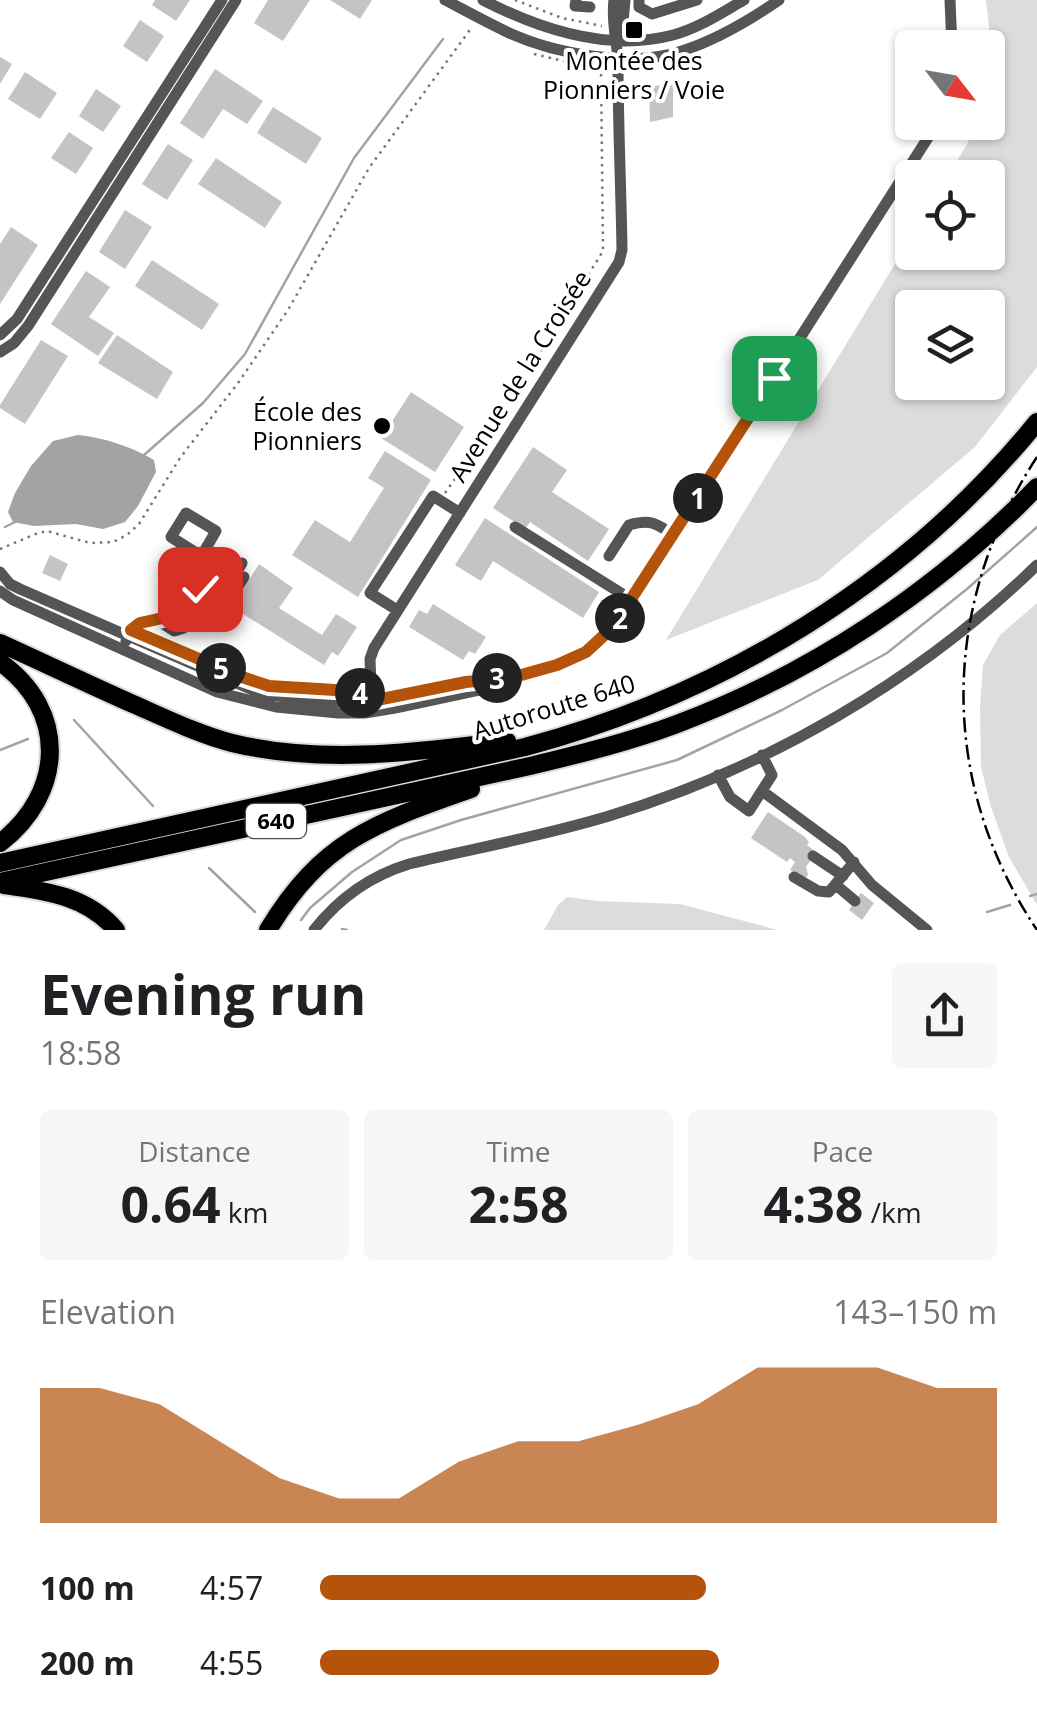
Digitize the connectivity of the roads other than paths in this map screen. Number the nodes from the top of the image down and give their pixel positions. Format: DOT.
graph roads {
  1 [pos="445,0"];
  2 [pos="483,0"];
  3 [pos="576,0"];
  4 [pos="614,0"];
  5 [pos="624,0"];
  6 [pos="638,0"];
  7 [pos="697,0"];
  8 [pos="744,0"];
  9 [pos="778,0"];
  10 [pos="950,0"];
  11 [pos="959,0"];
  12 [pos="230,1"];
  13 [pos="590,7"];
  14 [pos="952,30"];
  15 [pos="952,30"];
  16 [pos="617,39"];
  17 [pos="618,58"];
  18 [pos="926,140"];
  19 [pos="79,234"];
  20 [pos="0,335"];
  21 [pos="0,352"];
  22 [pos="1037,422"];
  23 [pos="1037,487"];
  24 [pos="460,513"];
  25 [pos="515,526"];
  26 [pos="674,535"];
  27 [pos="201,556"];
  28 [pos="609,556"];
  29 [pos="242,563"];
  30 [pos="226,564"];
  31 [pos="1037,565"];
  32 [pos="0,572"];
  33 [pos="244,577"];
  34 [pos="200,589"];
  35 [pos="0,591"];
  36 [pos="632,600"];
  37 [pos="397,610"];
  38 [pos="128,636"];
  39 [pos="0,643"];
  40 [pos="122,649"];
  41 [pos="0,662"];
  42 [pos="253,696"];
  43 [pos="371,706"];
  44 [pos="583,730"];
  45 [pos="762,755"];
  46 [pos="551,761"];
  47 [pos="718,775"];
  48 [pos="762,792"];
  49 [pos="0,842"];
  50 [pos="814,856"];
  51 [pos="854,862"];
  52 [pos="0,863"];
  53 [pos="794,877"];
  54 [pos="840,881"];
  55 [pos="0,883"];
  56 [pos="855,901"];
  57 [pos="116,930"];
  58 [pos="268,930"];
  59 [pos="314,930"];
  60 [pos="926,930"];
  1 -- 17 [label="street"];
  2 -- 16 [label="street"];
  3 -- 13 [label="street"];
  4 -- 16 [label="street"];
  5 -- 16 [label="street"];
  6 -- 7 [label="street"];
  8 -- 16 [label="street"];
  9 -- 17 [label="street"];
  10 -- 14 [label="street"];
  11 -- 15 [label="street"];
  12 -- 19 [label="street"];
  16 -- 17 [label="street, Avenue de la Croisée"];
  17 -- 24 [label="street, Avenue de la Croisée"];
  18 -- 26 [label="street"];
  19 -- 20 [label="street"];
  19 -- 21 [label="street"];
  22 -- 44 [label="highway, Autoroute 640 / 640"];
  23 -- 46 [label="highway, Autoroute 640 / 640"];
  24 -- 37 [label="street, Avenue de la Croisée"];
  24 -- 37 [label="street"];
  25 -- 36 [label="street"];
  26 -- 28 [label="street"];
  26 -- 36 [label="street"];
  27 -- 34 [label="street"];
  29 -- 33 [label="street"];
  30 -- 34 [label="street"];
  31 -- 45 [label="street"];
  32 -- 38 [label="street"];
  34 -- 38 [label="street"];
  35 -- 40 [label="street"];
  36 -- 43 [label="street"];
  37 -- 43 [label="street, Avenue de la Croisée"];
  38 -- 40 [label="street"];
  38 -- 42 [label="street"];
  39 -- 44 [label="highway"];
  40 -- 42 [label="street"];
  41 -- 49 [label="highway"];
  42 -- 43 [label="street"];
  44 -- 52 [label="highway, Autoroute 640 / 640"];
  45 -- 47 [label="street"];
  45 -- 48 [label="street"];
  46 -- 55 [label="highway, Autoroute 640 / 640"];
  46 -- 58 [label="highway"];
  47 -- 48 [label="street"];
  47 -- 59 [label="street"];
  48 -- 51 [label="street"];
  50 -- 54 [label="street"];
  51 -- 54 [label="street"];
  51 -- 60 [label="street"];
  53 -- 54 [label="street"];
  54 -- 56 [label="street"];
  55 -- 57 [label="highway"];
}
